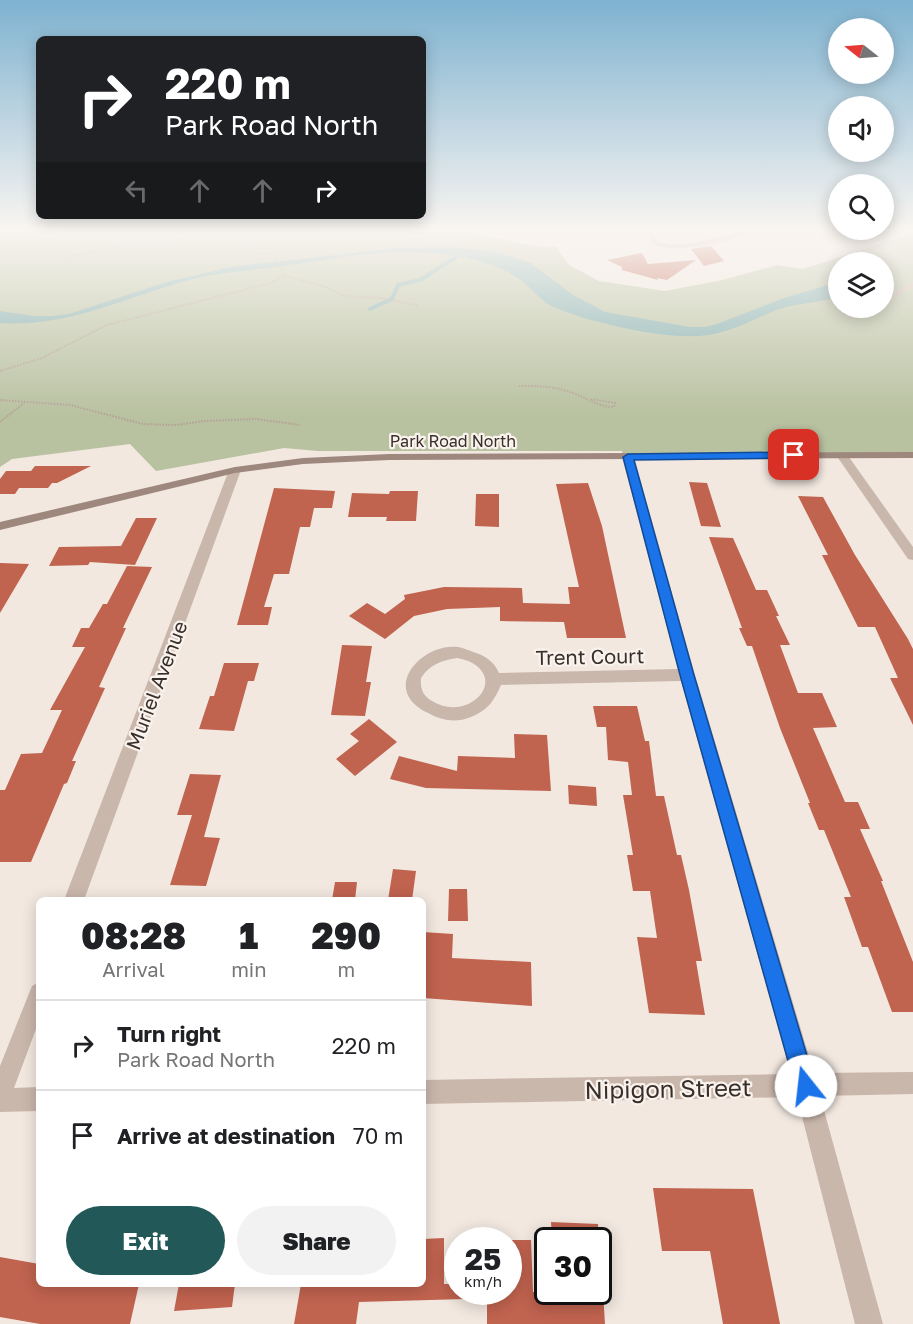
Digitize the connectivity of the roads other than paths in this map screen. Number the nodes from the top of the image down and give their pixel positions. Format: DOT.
graph roads {
  1 [pos="842,455"];
  2 [pos="913,455"];
  3 [pos="628,457"];
  4 [pos="236,470"];
  5 [pos="0,526"];
  6 [pos="913,556"];
  7 [pos="687,675"];
  8 [pos="494,678"];
  9 [pos="75,897"];
  10 [pos="36,1001"];
  11 [pos="913,1083"];
  12 [pos="806,1086"];
  13 [pos="426,1092"];
  14 [pos="0,1095"];
  15 [pos="36,1099"];
  16 [pos="0,1100"];
  17 [pos="869,1324"];
  1 -- 2 [label="main road, Park Road North"];
  1 -- 3 [label="main road, Park Road North"];
  1 -- 6 [label="street"];
  3 -- 4 [label="main road, Park Road North"];
  3 -- 7 [label="street"];
  4 -- 5 [label="main road, Park Road North"];
  4 -- 9 [label="street, Muriel Avenue"];
  7 -- 8 [label="street, Trent Court"];
  7 -- 12 [label="street"];
  8 -- 8 [label="street"];
  10 -- 14 [label="street"];
  11 -- 12 [label="street, Nipigon Street"];
  12 -- 13 [label="street, Nipigon Street"];
  12 -- 17 [label="street"];
  15 -- 16 [label="street"];
}
